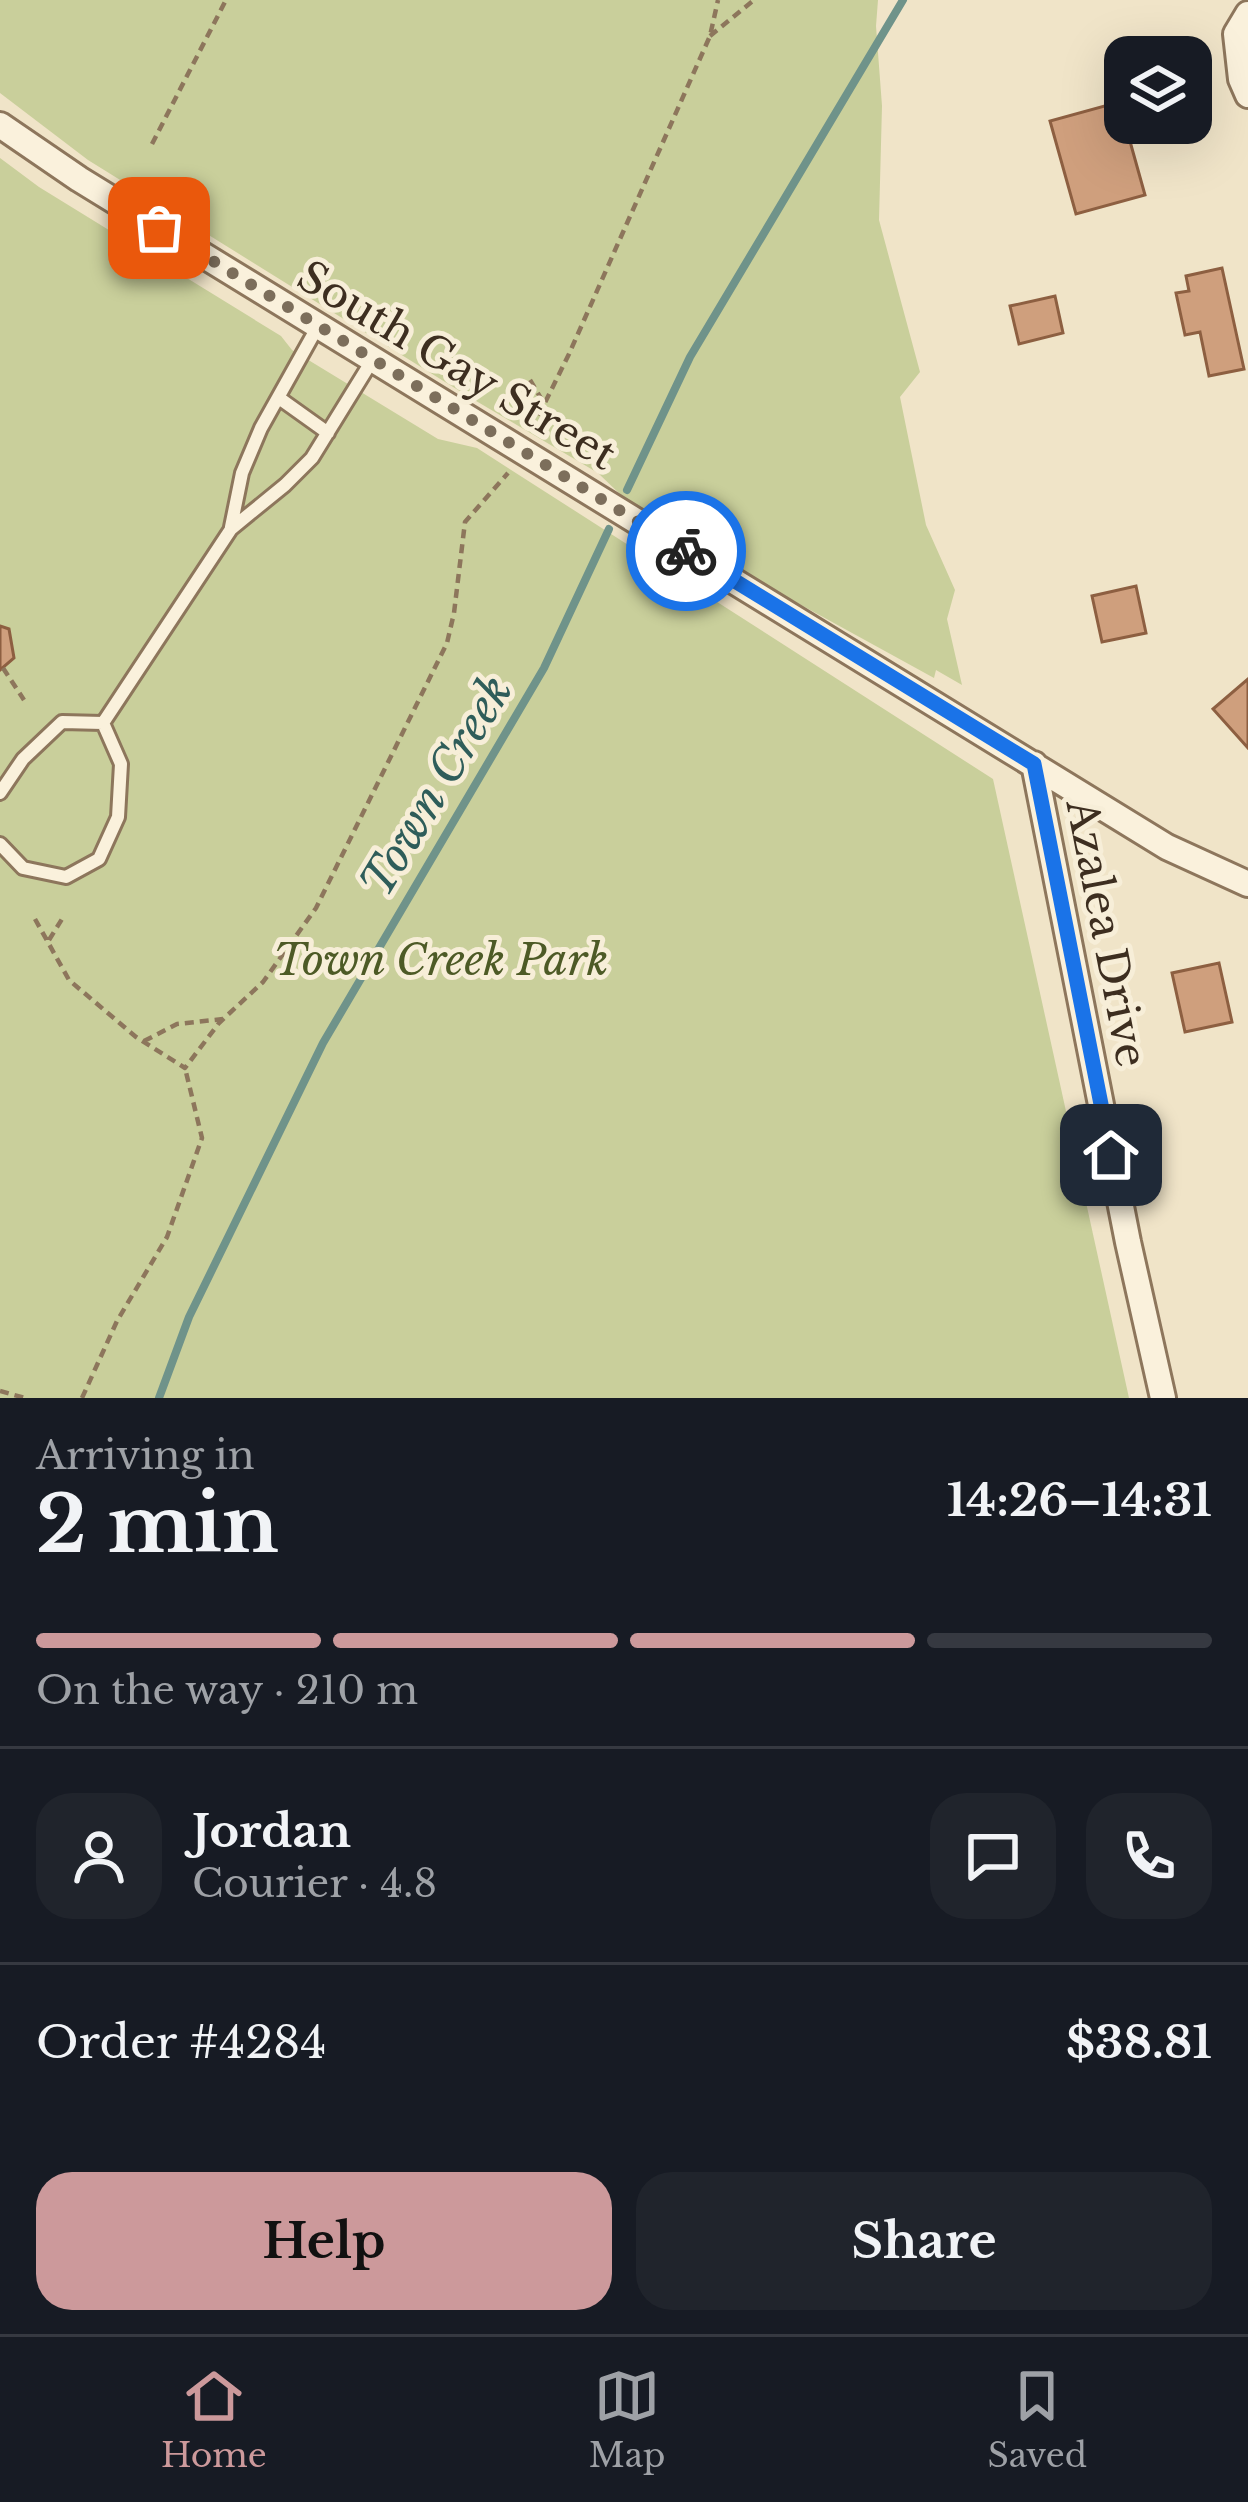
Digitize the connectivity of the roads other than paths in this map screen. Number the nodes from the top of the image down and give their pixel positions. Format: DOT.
graph roads {
  1 [pos="1248,14"];
  2 [pos="1248,95"];
  3 [pos="0,124"];
  4 [pos="319,326"];
  5 [pos="373,359"];
  6 [pos="279,398"];
  7 [pos="328,433"];
  8 [pos="231,529"];
  9 [pos="103,723"];
  10 [pos="1034,764"];
  11 [pos="0,793"];
  12 [pos="0,844"];
  13 [pos="1248,884"];
  14 [pos="1163,1398"];
  1 -- 2 [label="street"];
  3 -- 4 [label="street, South Gay Street"];
  4 -- 5 [label="street, South Gay Street"];
  4 -- 6 [label="lane"];
  5 -- 7 [label="lane"];
  5 -- 10 [label="street, South Gay Street"];
  6 -- 7 [label="lane"];
  6 -- 8 [label="lane"];
  7 -- 8 [label="lane"];
  8 -- 9 [label="lane"];
  9 -- 11 [label="lane"];
  9 -- 12 [label="lane"];
  10 -- 13 [label="street, South Gay Street"];
  10 -- 14 [label="street, Azalea Drive"];
}
